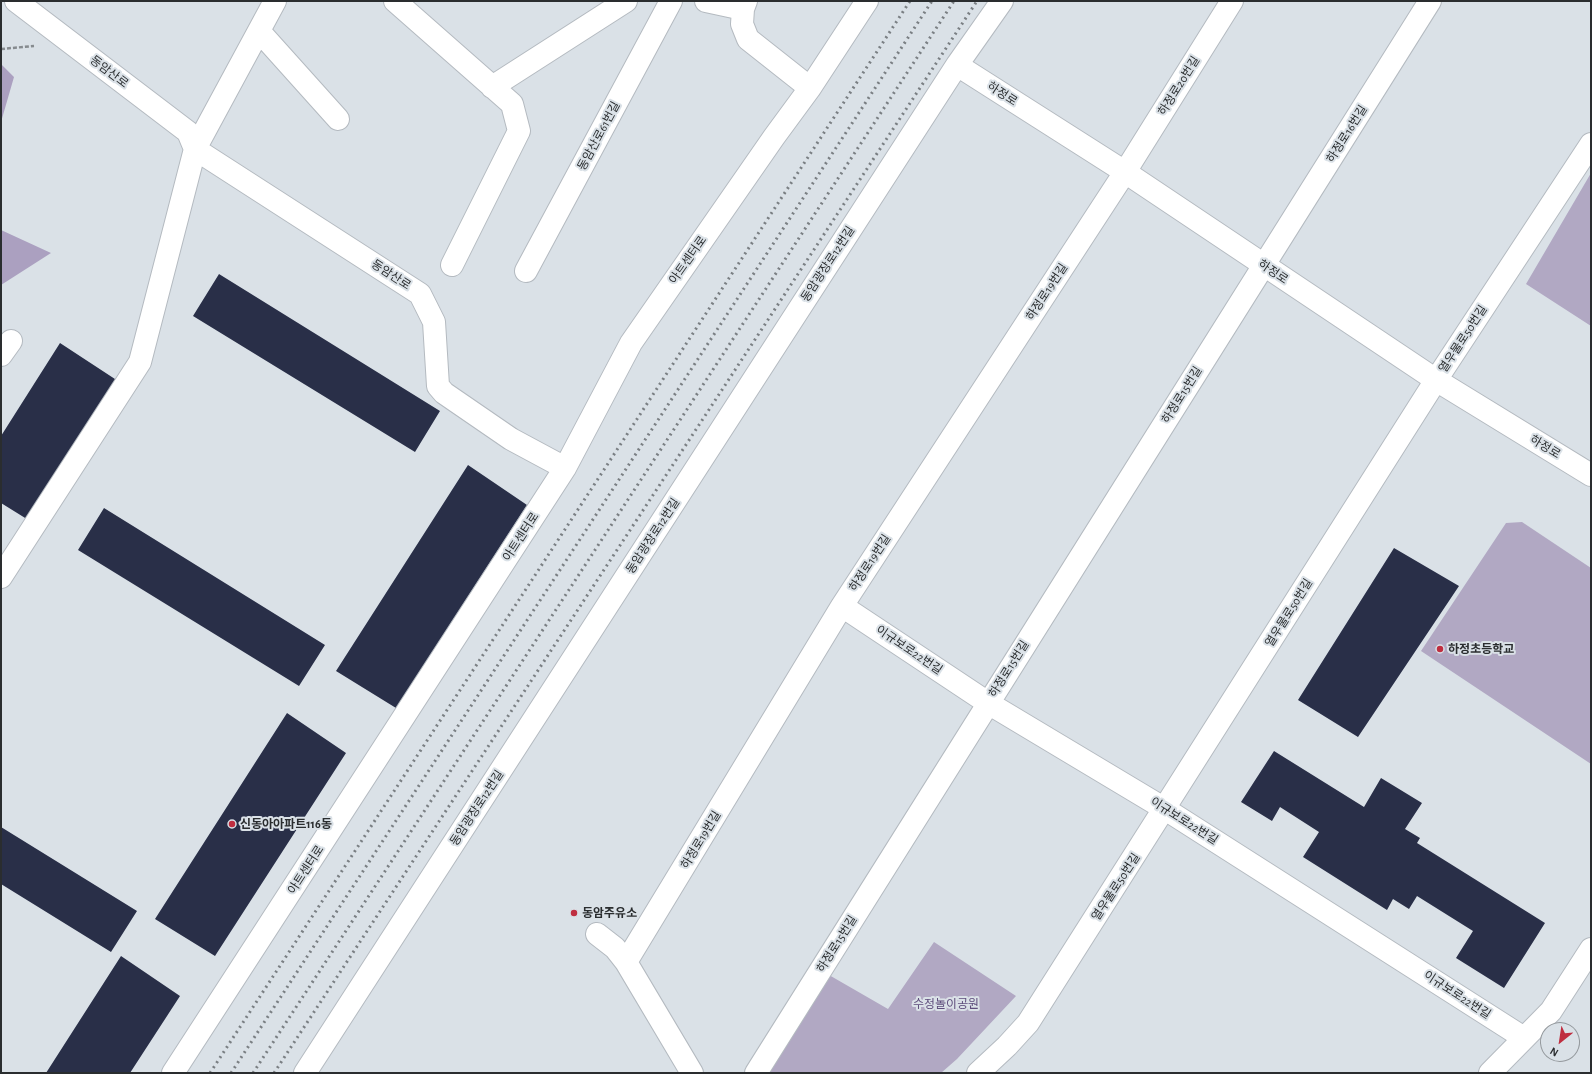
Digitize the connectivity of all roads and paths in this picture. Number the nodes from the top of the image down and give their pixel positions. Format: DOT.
graph roads {
  1 [pos="16,1"];
  2 [pos="275,1"];
  3 [pos="395,1"];
  4 [pos="626,1"];
  5 [pos="671,1"];
  6 [pos="706,1"];
  7 [pos="867,1"];
  8 [pos="1002,1"];
  9 [pos="1232,1"];
  10 [pos="1430,1"];
  11 [pos="745,5"];
  12 [pos="259,31"];
  13 [pos="957,65"];
  14 [pos="492,87"];
  15 [pos="810,88"];
  16 [pos="338,119"];
  17 [pos="1591,144"];
  18 [pos="195,149"];
  19 [pos="1125,172"];
  20 [pos="452,266"];
  21 [pos="1264,266"];
  22 [pos="526,271"];
  23 [pos="1436,380"];
  24 [pos="565,468"];
  25 [pos="1591,475"];
  26 [pos="1,577"];
  27 [pos="842,606"];
  28 [pos="988,703"];
  29 [pos="1165,809"];
  30 [pos="597,934"];
  31 [pos="1591,950"];
  32 [pos="626,962"];
  33 [pos="1524,1038"];
  34 [pos="173,1073"];
  35 [pos="305,1073"];
  36 [pos="692,1073"];
  37 [pos="756,1073"];
  38 [pos="978,1073"];
  39 [pos="1490,1073"];
  1 -- 18 [label="street, 동암산로"];
  2 -- 12 [label="street"];
  3 -- 14 [label="street"];
  4 -- 14 [label="street"];
  5 -- 22 [label="street, 동암산로61번길"];
  6 -- 11 [label="street"];
  7 -- 15 [label="street, 아트센터로"];
  8 -- 13 [label="street, 동암광장로12번길"];
  9 -- 19 [label="street, 하정로20번길"];
  10 -- 21 [label="street, 하정로16번길"];
  11 -- 15 [label="street"];
  12 -- 16 [label="street"];
  12 -- 18 [label="street"];
  13 -- 19 [label="street, 하정로"];
  13 -- 35 [label="street, 동암광장로12번길"];
  14 -- 20 [label="street"];
  15 -- 24 [label="street, 아트센터로"];
  17 -- 23 [label="street, 열우물로50번길"];
  18 -- 24 [label="street, 동암산로"];
  18 -- 26 [label="street"];
  19 -- 21 [label="street, 하정로"];
  19 -- 27 [label="street, 하정로19번길"];
  21 -- 23 [label="street, 하정로"];
  21 -- 28 [label="street, 하정로15번길"];
  23 -- 25 [label="street, 하정로"];
  23 -- 29 [label="street, 열우물로50번길"];
  24 -- 34 [label="street, 아트센터로"];
  27 -- 28 [label="street, 이규보로22번길"];
  27 -- 32 [label="street, 하정로19번길"];
  28 -- 29 [label="street, 이규보로22번길"];
  28 -- 37 [label="street, 하정로15번길"];
  29 -- 33 [label="street, 이규보로22번길"];
  29 -- 38 [label="street, 열우물로50번길"];
  30 -- 32 [label="street"];
  31 -- 33 [label="street"];
  32 -- 36 [label="street"];
  33 -- 39 [label="street"];
}
